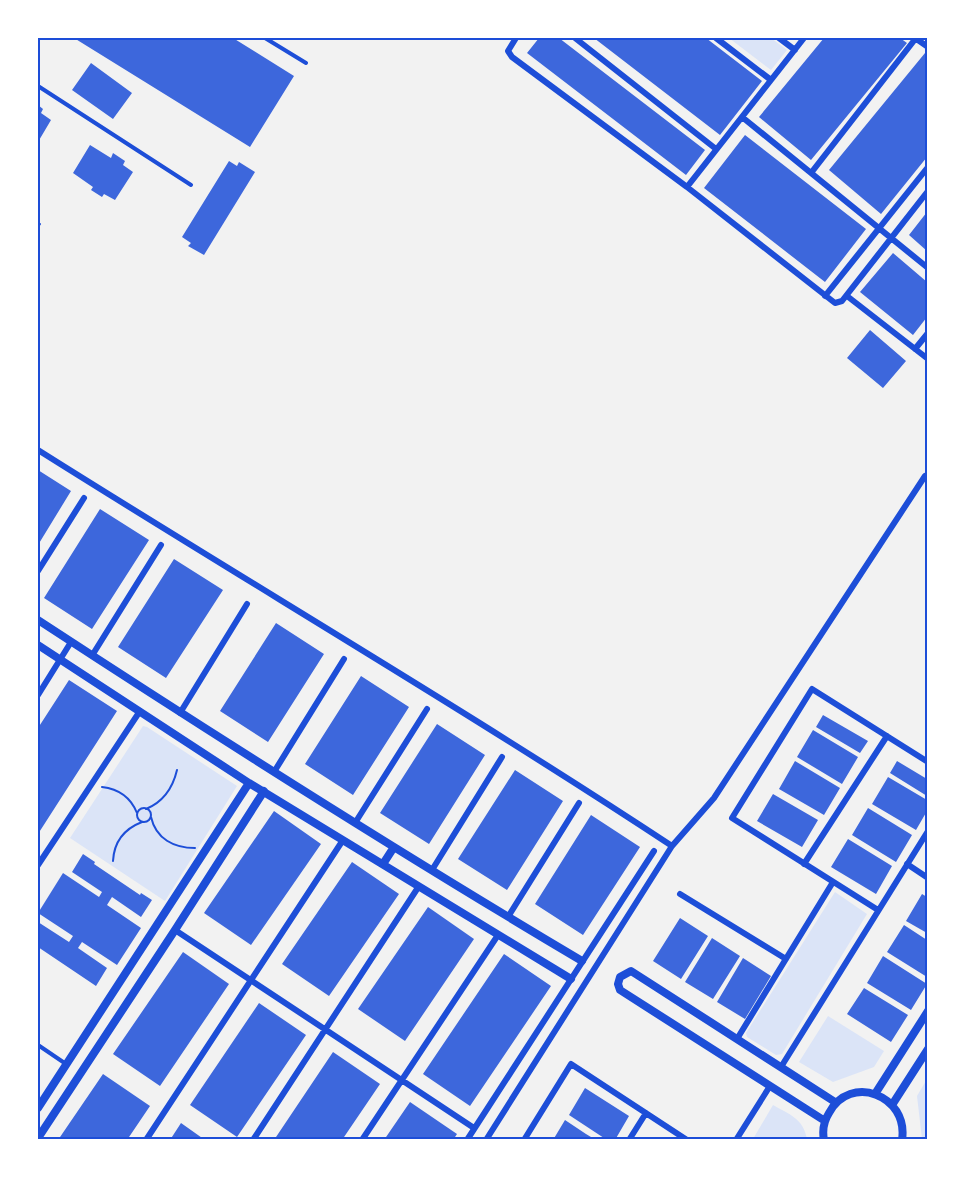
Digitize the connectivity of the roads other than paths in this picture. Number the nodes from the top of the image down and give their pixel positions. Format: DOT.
graph roads {
  1 [pos="265,38"];
  2 [pos="516,38"];
  3 [pos="575,38"];
  4 [pos="716,38"];
  5 [pos="779,38"];
  6 [pos="804,38"];
  7 [pos="916,38"];
  8 [pos="927,47"];
  9 [pos="795,50"];
  10 [pos="306,63"];
  11 [pos="771,80"];
  12 [pos="38,86"];
  13 [pos="742,117"];
  14 [pos="717,149"];
  15 [pos="927,167"];
  16 [pos="811,173"];
  17 [pos="190,185"];
  18 [pos="687,187"];
  19 [pos="927,191"];
  20 [pos="879,228"];
  21 [pos="890,238"];
  22 [pos="927,268"];
  23 [pos="825,296"];
  24 [pos="847,296"];
  25 [pos="927,333"];
  26 [pos="915,349"];
  27 [pos="927,359"];
  28 [pos="38,450"];
  29 [pos="926,476"];
  30 [pos="84,498"];
  31 [pos="161,545"];
  32 [pos="38,571"];
  33 [pos="247,604"];
  34 [pos="38,620"];
  35 [pos="72,642"];
  36 [pos="38,645"];
  37 [pos="93,654"];
  38 [pos="344,659"];
  39 [pos="60,660"];
  40 [pos="38,695"];
  41 [pos="427,709"];
  42 [pos="140,711"];
  43 [pos="180,713"];
  44 [pos="887,736"];
  45 [pos="502,757"];
  46 [pos="927,762"];
  47 [pos="274,772"];
  48 [pos="249,783"];
  49 [pos="264,791"];
  50 [pos="579,803"];
  51 [pos="355,823"];
  52 [pos="927,831"];
  53 [pos="343,840"];
  54 [pos="672,846"];
  55 [pos="394,847"];
  56 [pos="654,851"];
  57 [pos="383,864"];
  58 [pos="804,864"];
  59 [pos="907,864"];
  60 [pos="38,865"];
  61 [pos="432,870"];
  62 [pos="927,878"];
  63 [pos="833,882"];
  64 [pos="419,886"];
  65 [pos="680,894"];
  66 [pos="878,910"];
  67 [pos="508,917"];
  68 [pos="176,930"];
  69 [pos="498,935"];
  70 [pos="786,959"];
  71 [pos="582,961"];
  72 [pos="571,979"];
  73 [pos="252,981"];
  74 [pos="927,1011"];
  75 [pos="326,1030"];
  76 [pos="737,1039"];
  77 [pos="38,1045"];
  78 [pos="79,1045"];
  79 [pos="927,1049"];
  80 [pos="94,1054"];
  81 [pos="67,1064"];
  82 [pos="781,1067"];
  83 [pos="401,1080"];
  84 [pos="770,1086"];
  85 [pos="875,1094"];
  86 [pos="835,1102"];
  87 [pos="892,1105"];
  88 [pos="38,1108"];
  89 [pos="646,1113"];
  90 [pos="825,1121"];
  91 [pos="474,1128"];
  92 [pos="38,1138"];
  93 [pos="146,1140"];
  94 [pos="253,1140"];
  95 [pos="362,1140"];
  96 [pos="467,1140"];
  97 [pos="486,1140"];
  98 [pos="524,1140"];
  99 [pos="629,1140"];
  100 [pos="687,1140"];
  101 [pos="736,1140"];
  102 [pos="824,1140"];
  103 [pos="902,1140"];
  1 -- 10 [label="lane"];
  2 -- 18 [label="street"];
  3 -- 14 [label="street"];
  4 -- 11 [label="street"];
  5 -- 9 [label="street"];
  6 -- 9 [label="street"];
  7 -- 8 [label="street"];
  7 -- 16 [label="street"];
  9 -- 11 [label="street"];
  11 -- 13 [label="street"];
  12 -- 17 [label="lane"];
  13 -- 14 [label="street"];
  13 -- 16 [label="street"];
  14 -- 18 [label="street"];
  15 -- 20 [label="street"];
  16 -- 20 [label="street"];
  18 -- 23 [label="street"];
  19 -- 21 [label="street"];
  20 -- 21 [label="street"];
  20 -- 23 [label="street"];
  21 -- 22 [label="street"];
  21 -- 24 [label="street"];
  23 -- 24 [label="street"];
  24 -- 26 [label="street"];
  25 -- 26 [label="street"];
  26 -- 27 [label="street"];
  28 -- 54 [label="street"];
  29 -- 54 [label="street"];
  30 -- 32 [label="street"];
  31 -- 37 [label="street"];
  33 -- 43 [label="street"];
  34 -- 35 [label="street"];
  35 -- 37 [label="street"];
  35 -- 39 [label="street"];
  36 -- 39 [label="street"];
  37 -- 43 [label="street"];
  38 -- 47 [label="street"];
  39 -- 40 [label="street"];
  39 -- 42 [label="street"];
  41 -- 51 [label="street"];
  42 -- 48 [label="street"];
  42 -- 60 [label="street"];
  43 -- 47 [label="street"];
  44 -- 46 [label="street"];
  44 -- 58 [label="street"];
  44 -- 58 [label="street"];
  45 -- 61 [label="street"];
  47 -- 51 [label="street"];
  48 -- 49 [label="street"];
  48 -- 78 [label="street"];
  49 -- 53 [label="street"];
  49 -- 68 [label="street"];
  50 -- 67 [label="street"];
  51 -- 55 [label="street"];
  52 -- 59 [label="street"];
  53 -- 57 [label="street"];
  53 -- 73 [label="street"];
  54 -- 97 [label="street"];
  55 -- 57 [label="street"];
  55 -- 61 [label="street"];
  56 -- 71 [label="street"];
  57 -- 64 [label="street"];
  58 -- 63 [label="street"];
  59 -- 62 [label="street"];
  59 -- 66 [label="street"];
  61 -- 67 [label="street"];
  63 -- 66 [label="street"];
  63 -- 70 [label="street"];
  64 -- 69 [label="street"];
  64 -- 75 [label="street"];
  65 -- 70 [label="street"];
  66 -- 82 [label="street"];
  67 -- 71 [label="street"];
  68 -- 73 [label="street"];
  68 -- 80 [label="street"];
  69 -- 72 [label="street"];
  69 -- 83 [label="street"];
  70 -- 76 [label="street"];
  71 -- 72 [label="street"];
  72 -- 91 [label="street"];
  73 -- 75 [label="street"];
  73 -- 93 [label="street"];
  74 -- 85 [label="street"];
  75 -- 83 [label="street"];
  75 -- 94 [label="street"];
  76 -- 82 [label="street"];
  76 -- 84 [label="street"];
  77 -- 81 [label="lane"];
  78 -- 80 [label="street"];
  78 -- 81 [label="street"];
  79 -- 87 [label="street"];
  80 -- 92 [label="street"];
  81 -- 88 [label="street"];
  82 -- 86 [label="street"];
  83 -- 91 [label="street"];
  83 -- 95 [label="street"];
  84 -- 90 [label="street"];
  84 -- 101 [label="street"];
  85 -- 86 [label="street"];
  85 -- 87 [label="street"];
  86 -- 90 [label="street"];
  87 -- 103 [label="street"];
  89 -- 98 [label="street"];
  89 -- 99 [label="street"];
  89 -- 100 [label="street"];
  90 -- 102 [label="street"];
  91 -- 96 [label="street"];
}
